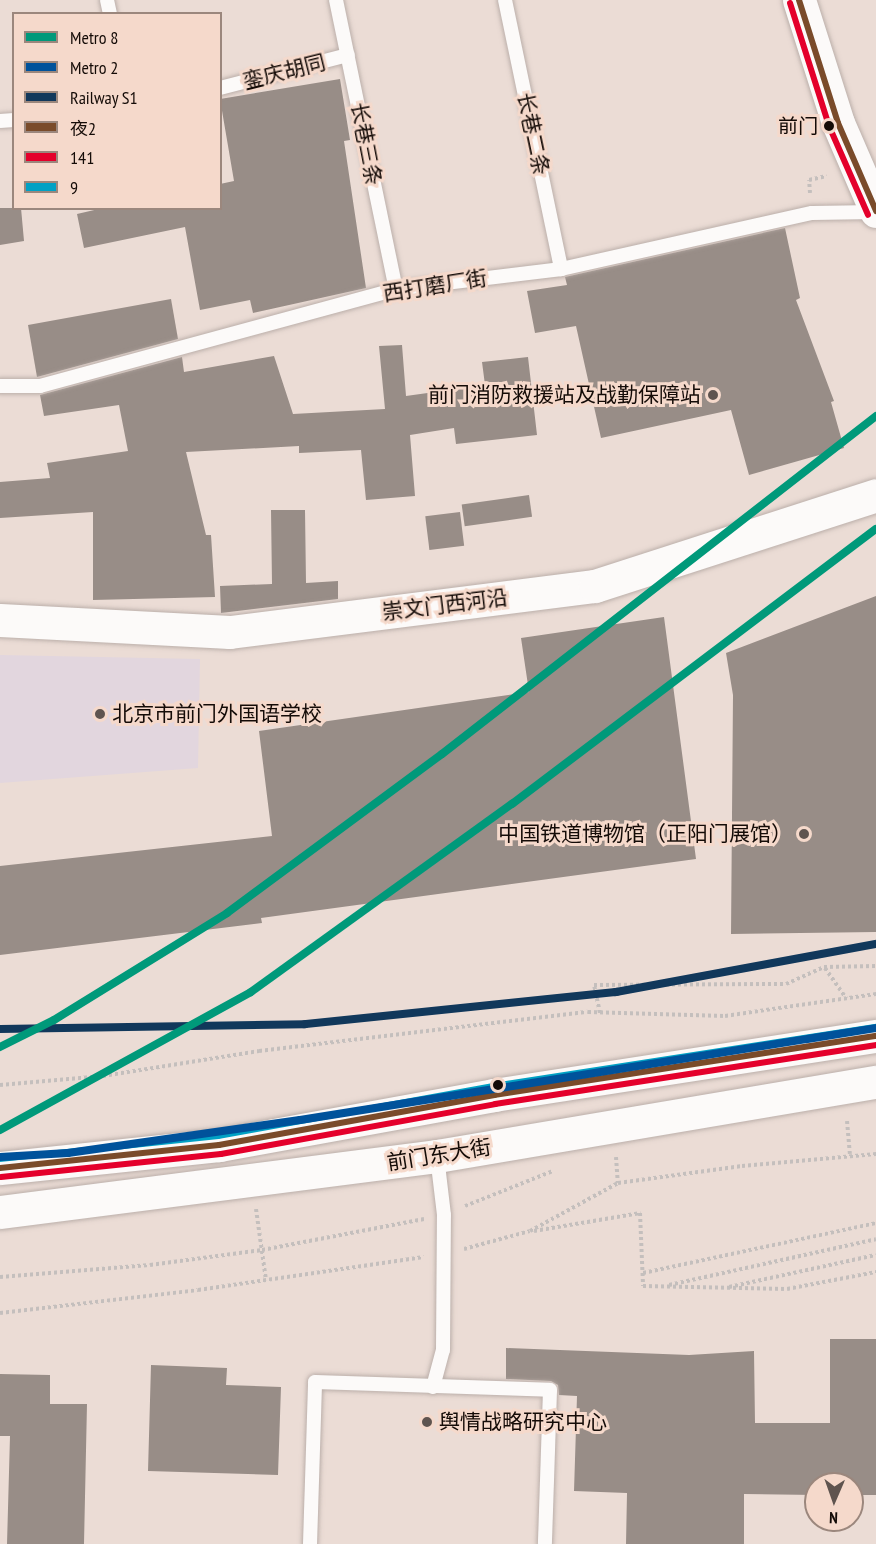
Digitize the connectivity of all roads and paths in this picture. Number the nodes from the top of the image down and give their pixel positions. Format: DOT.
graph roads {
  1 [pos="336,0"];
  2 [pos="505,0"];
  3 [pos="799,0"];
  4 [pos="348,55"];
  5 [pos="222,87"];
  6 [pos="876,211"];
  7 [pos="561,269"];
  8 [pos="396,289"];
  9 [pos="0,386"];
  10 [pos="876,495"];
  11 [pos="0,620"];
  12 [pos="876,966"];
  13 [pos="824,967"];
  14 [pos="876,994"];
  15 [pos="846,998"];
  16 [pos="600,1013"];
  17 [pos="876,1036"];
  18 [pos="876,1082"];
  19 [pos="0,1085"];
  20 [pos="846,1121"];
  21 [pos="849,1154"];
  22 [pos="876,1154"];
  23 [pos="437,1156"];
  24 [pos="616,1157"];
  25 [pos="0,1168"];
  26 [pos="618,1183"];
  27 [pos="256,1209"];
  28 [pos="0,1212"];
  29 [pos="876,1223"];
  30 [pos="530,1232"];
  31 [pos="876,1239"];
  32 [pos="443,1254"];
  33 [pos="876,1256"];
  34 [pos="876,1272"];
  35 [pos="643,1273"];
  36 [pos="266,1280"];
  37 [pos="662,1287"];
  38 [pos="723,1288"];
  39 [pos="0,1313"];
  40 [pos="433,1387"];
  41 [pos="310,1544"];
  42 [pos="545,1544"];
  1 -- 4 [label="lane, 长巷三条"];
  2 -- 7 [label="lane, 长巷二条"];
  3 -- 6 [label="main road"];
  4 -- 5 [label="lane, 銮庆胡同"];
  4 -- 8 [label="lane, 长巷三条"];
  6 -- 7 [label="lane, 西打磨厂街"];
  7 -- 8 [label="lane, 西打磨厂街"];
  8 -- 9 [label="lane, 西打磨厂街"];
  10 -- 11 [label="main road, 崇文门西河沿"];
  12 -- 13 [label="path"];
  13 -- 15 [label="path"];
  13 -- 16 [label="path"];
  14 -- 15 [label="path"];
  15 -- 16 [label="path"];
  16 -- 19 [label="path"];
  17 -- 25 [label="main road"];
  18 -- 23 [label="main road, 前门东大街"];
  20 -- 21 [label="path"];
  21 -- 22 [label="path"];
  21 -- 26 [label="path"];
  23 -- 28 [label="main road, 前门东大街"];
  23 -- 32 [label="lane"];
  24 -- 26 [label="path"];
  26 -- 30 [label="path"];
  27 -- 36 [label="path"];
  29 -- 35 [label="path"];
  30 -- 32 [label="path"];
  30 -- 35 [label="path"];
  31 -- 37 [label="path"];
  32 -- 36 [label="path"];
  32 -- 40 [label="lane"];
  33 -- 38 [label="path"];
  34 -- 38 [label="path"];
  35 -- 37 [label="path"];
  36 -- 39 [label="path"];
  37 -- 38 [label="path"];
  40 -- 41 [label="lane"];
  40 -- 42 [label="lane"];
}
